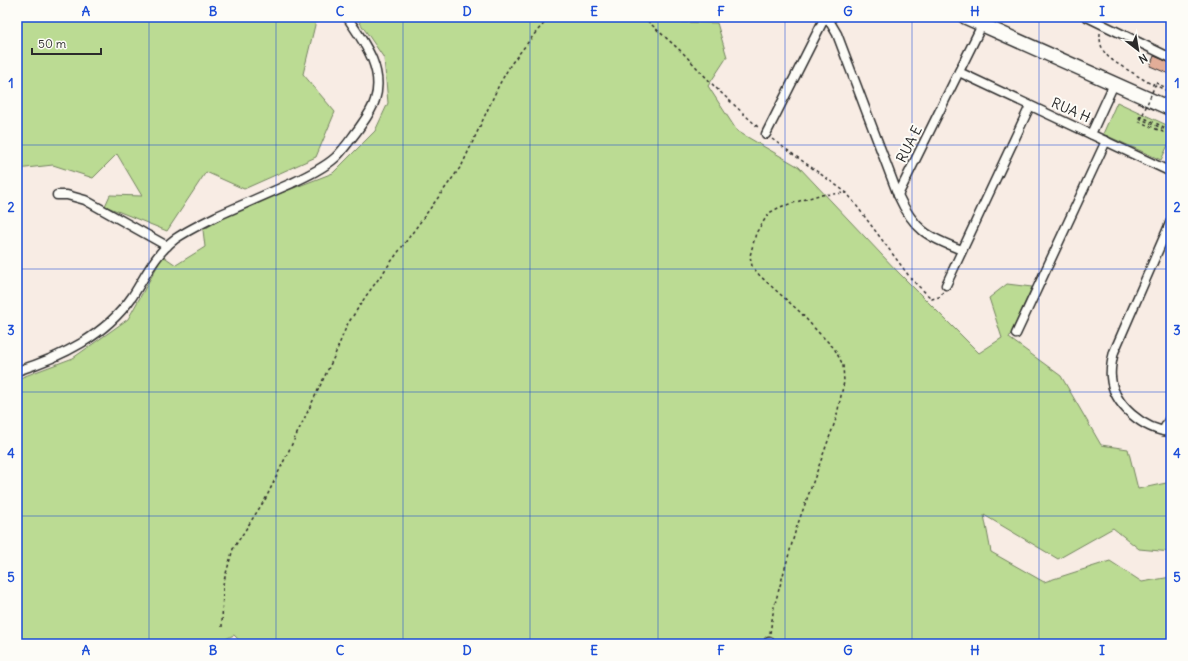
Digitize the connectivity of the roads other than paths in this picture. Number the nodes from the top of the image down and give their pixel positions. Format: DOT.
graph roads {
  1 [pos="347,17"];
  2 [pos="826,17"];
  3 [pos="965,17"];
  4 [pos="1087,17"];
  5 [pos="982,26"];
  6 [pos="1171,58"];
  7 [pos="959,72"];
  8 [pos="1114,84"];
  9 [pos="1030,106"];
  10 [pos="1171,109"];
  11 [pos="766,134"];
  12 [pos="1090,134"];
  13 [pos="1106,141"];
  14 [pos="1171,172"];
  15 [pos="57,195"];
  16 [pos="898,195"];
  17 [pos="1171,221"];
  18 [pos="166,246"];
  19 [pos="962,250"];
  20 [pos="946,285"];
  21 [pos="1016,334"];
  22 [pos="17,370"];
  23 [pos="1171,416"];
  24 [pos="1167,431"];
  1 -- 18 [label="street"];
  2 -- 11 [label="street"];
  2 -- 16 [label="street"];
  3 -- 5 [label="main road"];
  4 -- 6 [label="street"];
  5 -- 7 [label="street, RUA E"];
  5 -- 8 [label="main road"];
  7 -- 9 [label="street, RUA H"];
  7 -- 16 [label="street, RUA E"];
  8 -- 10 [label="main road"];
  8 -- 12 [label="street"];
  9 -- 12 [label="street, RUA H"];
  9 -- 19 [label="street"];
  12 -- 13 [label="street, RUA H"];
  13 -- 14 [label="street, RUA H"];
  13 -- 21 [label="street"];
  15 -- 18 [label="street"];
  16 -- 19 [label="street"];
  17 -- 24 [label="street"];
  18 -- 22 [label="street"];
  19 -- 20 [label="street"];
  23 -- 24 [label="street"];
}
